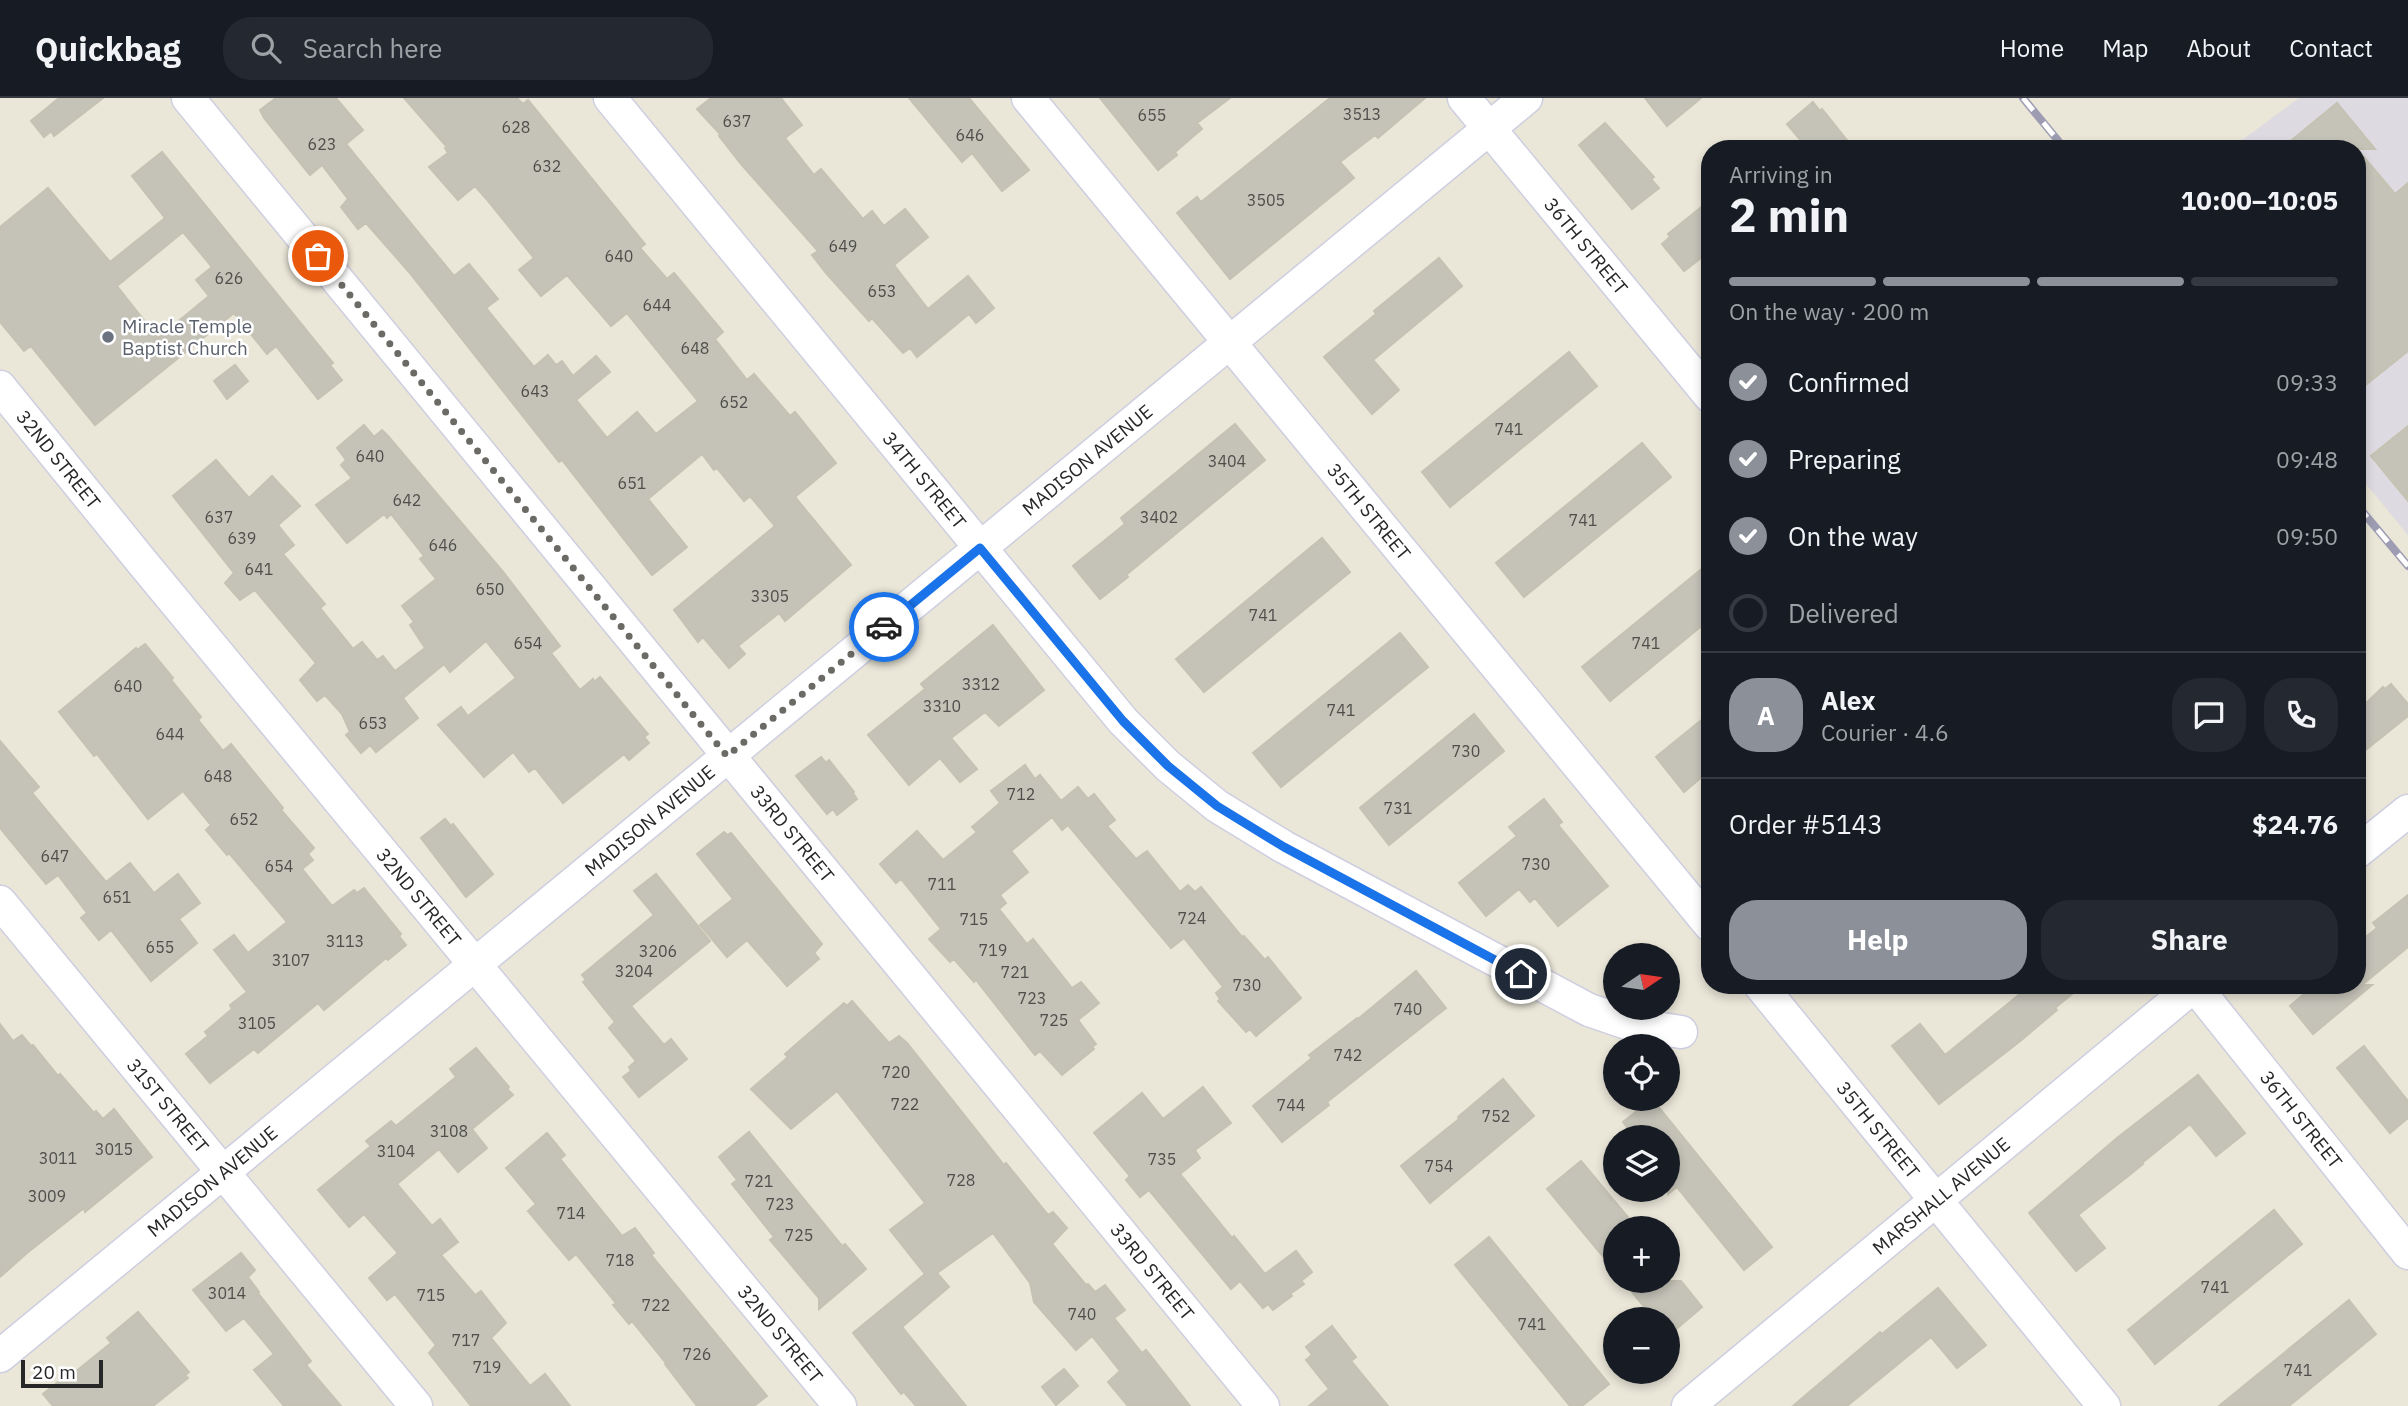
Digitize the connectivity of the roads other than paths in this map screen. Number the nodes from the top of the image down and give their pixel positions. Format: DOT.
graph roads {
  1 [pos="188,98"];
  2 [pos="610,98"];
  3 [pos="1028,98"];
  4 [pos="1464,98"];
  5 [pos="1526,98"];
  6 [pos="1489,129"];
  7 [pos="1230,342"];
  8 [pos="1701,385"];
  9 [pos="0,387"];
  10 [pos="980,548"];
  11 [pos="727,756"];
  12 [pos="2408,811"];
  13 [pos="2366,845"];
  14 [pos="0,902"];
  15 [pos="1701,914"];
  16 [pos="476,964"];
  17 [pos="1767,994"];
  18 [pos="2183,994"];
  19 [pos="2201,994"];
  20 [pos="1681,1032"];
  21 [pos="223,1171"];
  22 [pos="1936,1200"];
  23 [pos="2408,1253"];
  24 [pos="0,1356"];
  25 [pos="416,1406"];
  26 [pos="840,1406"];
  27 [pos="1263,1406"];
  28 [pos="1688,1406"];
  29 [pos="2104,1406"];
  1 -- 11 [label="street, 33RD STREET"];
  2 -- 10 [label="street, 34TH STREET"];
  3 -- 7 [label="street, 35TH STREET"];
  4 -- 6 [label="street, 36TH STREET"];
  5 -- 6 [label="street, MADISON AVENUE"];
  6 -- 7 [label="street, MADISON AVENUE"];
  6 -- 8 [label="street, 36TH STREET"];
  7 -- 10 [label="street, MADISON AVENUE"];
  7 -- 15 [label="street, 35TH STREET"];
  9 -- 16 [label="street, 32ND STREET"];
  10 -- 11 [label="street, MADISON AVENUE"];
  10 -- 20 [label="street, 34TH STREET"];
  11 -- 16 [label="street, MADISON AVENUE"];
  11 -- 27 [label="street, 33RD STREET"];
  12 -- 13 [label="street"];
  14 -- 21 [label="street, 31ST STREET"];
  16 -- 21 [label="street, MADISON AVENUE"];
  16 -- 26 [label="street, 32ND STREET"];
  17 -- 22 [label="street, 35TH STREET"];
  18 -- 22 [label="street, MARSHALL AVENUE"];
  19 -- 23 [label="street, 36TH STREET"];
  21 -- 24 [label="street, MADISON AVENUE"];
  21 -- 25 [label="street, 31ST STREET"];
  22 -- 28 [label="street, MARSHALL AVENUE"];
  22 -- 29 [label="street, 35TH STREET"];
}
